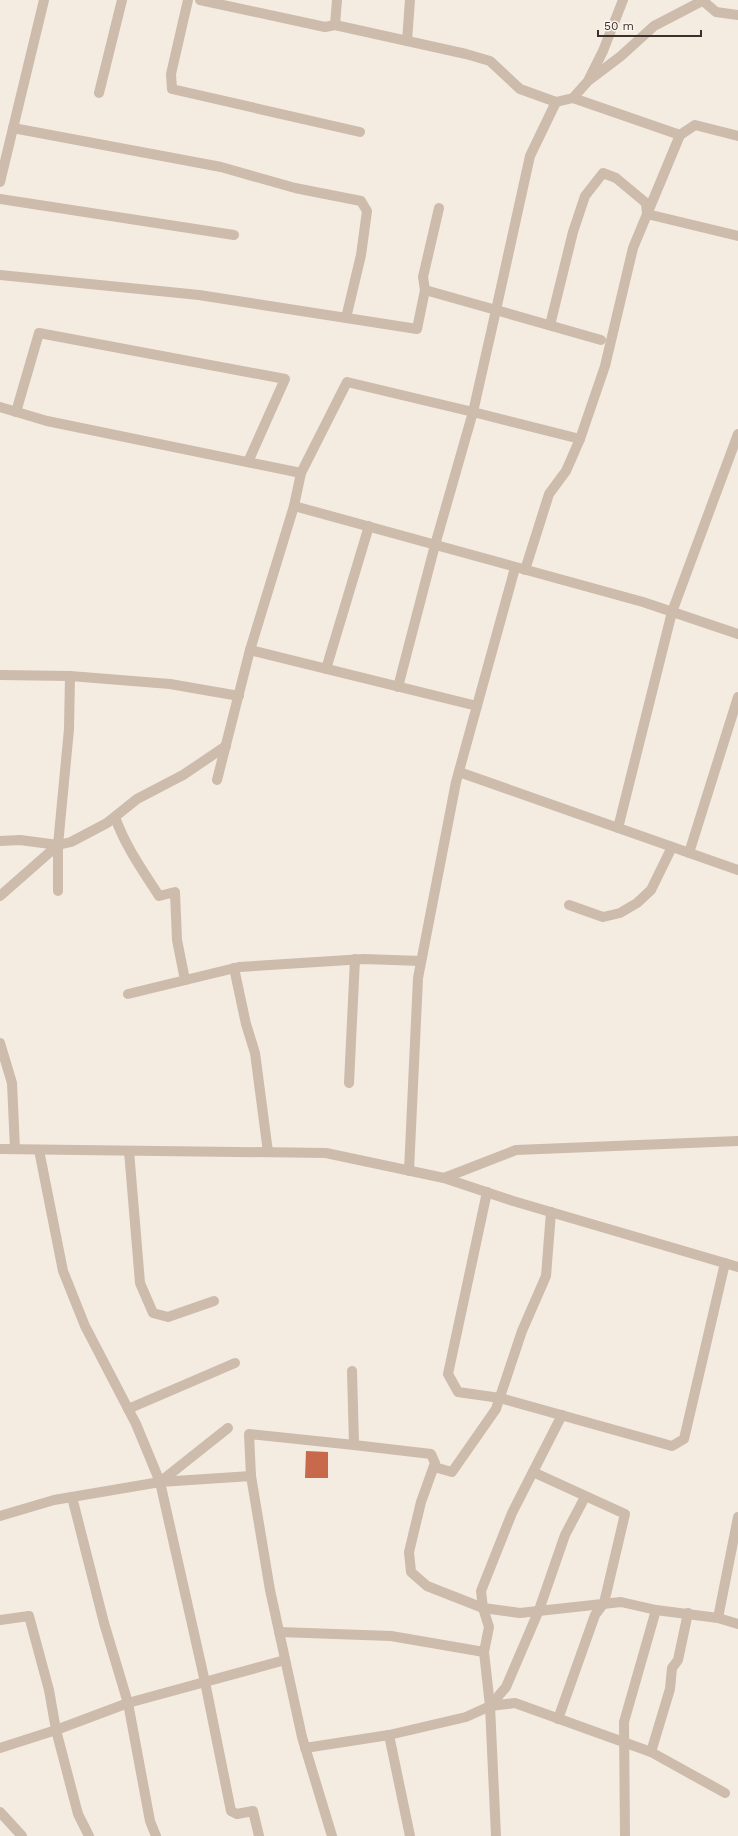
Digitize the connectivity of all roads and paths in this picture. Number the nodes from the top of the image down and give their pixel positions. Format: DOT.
graph roads {
  1 [pos="44,0"];
  2 [pos="122,0"];
  3 [pos="188,0"];
  4 [pos="200,0"];
  5 [pos="337,0"];
  6 [pos="410,0"];
  7 [pos="623,0"];
  8 [pos="702,0"];
  9 [pos="738,15"];
  10 [pos="335,26"];
  11 [pos="407,41"];
  12 [pos="588,81"];
  13 [pos="99,93"];
  14 [pos="573,98"];
  15 [pos="556,102"];
  16 [pos="13,128"];
  17 [pos="360,132"];
  18 [pos="680,135"];
  19 [pos="738,136"];
  20 [pos="2,166"];
  21 [pos="0,182"];
  22 [pos="0,199"];
  23 [pos="439,208"];
  24 [pos="647,214"];
  25 [pos="234,235"];
  26 [pos="738,236"];
  27 [pos="0,275"];
  28 [pos="425,290"];
  29 [pos="496,310"];
  30 [pos="346,318"];
  31 [pos="550,325"];
  32 [pos="601,340"];
  33 [pos="0,407"];
  34 [pos="16,412"];
  35 [pos="473,412"];
  36 [pos="738,434"];
  37 [pos="580,439"];
  38 [pos="248,462"];
  39 [pos="301,473"];
  40 [pos="294,506"];
  41 [pos="369,526"];
  42 [pos="435,545"];
  43 [pos="520,569"];
  44 [pos="672,612"];
  45 [pos="738,634"];
  46 [pos="250,650"];
  47 [pos="326,669"];
  48 [pos="0,675"];
  49 [pos="70,676"];
  50 [pos="398,687"];
  51 [pos="238,696"];
  52 [pos="738,697"];
  53 [pos="477,706"];
  54 [pos="226,746"];
  55 [pos="459,772"];
  56 [pos="217,780"];
  57 [pos="116,817"];
  58 [pos="618,828"];
  59 [pos="0,841"];
  60 [pos="58,846"];
  61 [pos="672,847"];
  62 [pos="689,853"];
  63 [pos="738,870"];
  64 [pos="58,891"];
  65 [pos="0,896"];
  66 [pos="569,905"];
  67 [pos="356,959"];
  68 [pos="422,961"];
  69 [pos="234,968"];
  70 [pos="185,980"];
  71 [pos="128,994"];
  72 [pos="0,1043"];
  73 [pos="3,1062"];
  74 [pos="349,1083"];
  75 [pos="738,1140"];
  76 [pos="0,1149"];
  77 [pos="15,1149"];
  78 [pos="40,1150"];
  79 [pos="129,1151"];
  80 [pos="268,1152"];
  81 [pos="409,1171"];
  82 [pos="444,1178"];
  83 [pos="487,1192"];
  84 [pos="551,1212"];
  85 [pos="724,1263"];
  86 [pos="738,1267"];
  87 [pos="214,1301"];
  88 [pos="235,1363"];
  89 [pos="352,1371"];
  90 [pos="500,1398"];
  91 [pos="128,1409"];
  92 [pos="562,1415"];
  93 [pos="228,1428"];
  94 [pos="354,1445"];
  95 [pos="434,1467"];
  96 [pos="533,1472"];
  97 [pos="251,1476"];
  98 [pos="160,1482"];
  99 [pos="72,1497"];
  100 [pos="585,1497"];
  101 [pos="0,1516"];
  102 [pos="738,1517"];
  103 [pos="604,1603"];
  104 [pos="483,1608"];
  105 [pos="539,1610"];
  106 [pos="656,1610"];
  107 [pos="688,1613"];
  108 [pos="718,1618"];
  109 [pos="0,1620"];
  110 [pos="738,1624"];
  111 [pos="279,1632"];
  112 [pos="484,1652"];
  113 [pos="285,1660"];
  114 [pos="205,1682"];
  115 [pos="128,1703"];
  116 [pos="490,1706"];
  117 [pos="558,1719"];
  118 [pos="56,1730"];
  119 [pos="389,1735"];
  120 [pos="624,1743"];
  121 [pos="0,1748"];
  122 [pos="305,1748"];
  123 [pos="651,1752"];
  124 [pos="725,1793"];
  125 [pos="0,1812"];
  126 [pos="18,1835"];
  127 [pos="89,1836"];
  128 [pos="156,1836"];
  129 [pos="259,1836"];
  130 [pos="332,1836"];
  131 [pos="410,1836"];
  132 [pos="496,1836"];
  133 [pos="625,1836"];
  1 -- 16 [label="street"];
  2 -- 13 [label="street"];
  3 -- 17 [label="street"];
  4 -- 10 [label="street"];
  5 -- 10 [label="street"];
  6 -- 11 [label="street"];
  7 -- 12 [label="street"];
  8 -- 9 [label="street"];
  8 -- 12 [label="street"];
  10 -- 11 [label="street"];
  11 -- 15 [label="street"];
  12 -- 14 [label="street"];
  14 -- 15 [label="street"];
  14 -- 18 [label="street"];
  15 -- 29 [label="street"];
  16 -- 20 [label="street"];
  16 -- 30 [label="street"];
  18 -- 19 [label="street"];
  18 -- 24 [label="street"];
  20 -- 21 [label="street"];
  22 -- 25 [label="street"];
  23 -- 28 [label="street"];
  24 -- 26 [label="street"];
  24 -- 31 [label="street"];
  24 -- 37 [label="street"];
  27 -- 30 [label="street"];
  28 -- 29 [label="street"];
  28 -- 30 [label="street"];
  29 -- 31 [label="street"];
  29 -- 35 [label="street"];
  31 -- 32 [label="street"];
  33 -- 34 [label="street"];
  34 -- 38 [label="street"];
  34 -- 38 [label="street"];
  35 -- 37 [label="street"];
  35 -- 39 [label="street"];
  35 -- 42 [label="street"];
  36 -- 44 [label="street"];
  37 -- 43 [label="street"];
  38 -- 39 [label="street"];
  39 -- 40 [label="street"];
  40 -- 41 [label="street"];
  40 -- 46 [label="street"];
  41 -- 42 [label="street"];
  41 -- 47 [label="street"];
  42 -- 43 [label="street"];
  42 -- 50 [label="street"];
  43 -- 44 [label="street"];
  43 -- 53 [label="street"];
  44 -- 45 [label="street"];
  44 -- 58 [label="street"];
  46 -- 47 [label="street"];
  46 -- 51 [label="street"];
  47 -- 50 [label="street"];
  48 -- 49 [label="street"];
  49 -- 51 [label="street"];
  49 -- 60 [label="street"];
  50 -- 53 [label="street"];
  51 -- 54 [label="street"];
  52 -- 62 [label="street"];
  53 -- 55 [label="street"];
  54 -- 56 [label="street"];
  54 -- 57 [label="street"];
  55 -- 58 [label="street"];
  55 -- 68 [label="street"];
  57 -- 60 [label="street"];
  57 -- 70 [label="street"];
  58 -- 61 [label="street"];
  59 -- 60 [label="street"];
  60 -- 64 [label="street"];
  60 -- 65 [label="street"];
  61 -- 62 [label="street"];
  61 -- 66 [label="street"];
  62 -- 63 [label="street"];
  67 -- 68 [label="street"];
  67 -- 69 [label="street"];
  67 -- 74 [label="street"];
  68 -- 81 [label="street"];
  69 -- 70 [label="street"];
  69 -- 80 [label="street"];
  70 -- 71 [label="street"];
  72 -- 73 [label="street"];
  73 -- 77 [label="street"];
  75 -- 82 [label="street"];
  76 -- 77 [label="street"];
  77 -- 78 [label="street"];
  78 -- 79 [label="street"];
  78 -- 91 [label="street"];
  79 -- 80 [label="street"];
  79 -- 87 [label="street"];
  80 -- 81 [label="street"];
  81 -- 82 [label="street"];
  82 -- 83 [label="street"];
  83 -- 84 [label="street"];
  83 -- 90 [label="street"];
  84 -- 85 [label="street"];
  84 -- 90 [label="street"];
  85 -- 86 [label="street"];
  85 -- 92 [label="street"];
  88 -- 91 [label="street"];
  89 -- 94 [label="street"];
  90 -- 92 [label="street"];
  90 -- 95 [label="street"];
  91 -- 98 [label="street"];
  92 -- 96 [label="street"];
  93 -- 98 [label="street"];
  94 -- 95 [label="street"];
  94 -- 97 [label="street"];
  95 -- 104 [label="street"];
  96 -- 100 [label="street"];
  96 -- 104 [label="street"];
  97 -- 98 [label="street"];
  97 -- 111 [label="street"];
  98 -- 99 [label="street"];
  98 -- 114 [label="street"];
  99 -- 101 [label="street"];
  99 -- 115 [label="street"];
  100 -- 103 [label="street"];
  100 -- 105 [label="street"];
  102 -- 108 [label="street"];
  103 -- 105 [label="street"];
  103 -- 106 [label="street"];
  103 -- 117 [label="street"];
  104 -- 105 [label="street"];
  104 -- 112 [label="street"];
  105 -- 116 [label="street"];
  106 -- 107 [label="street"];
  106 -- 120 [label="street"];
  107 -- 108 [label="street"];
  107 -- 123 [label="street"];
  108 -- 110 [label="street"];
  109 -- 118 [label="street"];
  111 -- 112 [label="street"];
  111 -- 113 [label="street"];
  112 -- 116 [label="street"];
  113 -- 114 [label="street"];
  113 -- 122 [label="street"];
  114 -- 115 [label="street"];
  114 -- 129 [label="street"];
  115 -- 118 [label="street"];
  115 -- 128 [label="street"];
  116 -- 117 [label="street"];
  116 -- 119 [label="street"];
  116 -- 132 [label="street"];
  117 -- 120 [label="street"];
  118 -- 121 [label="street"];
  118 -- 127 [label="street"];
  119 -- 122 [label="street"];
  119 -- 131 [label="street"];
  120 -- 123 [label="street"];
  120 -- 133 [label="street"];
  122 -- 130 [label="street"];
  123 -- 124 [label="street"];
  125 -- 126 [label="street"];
}
